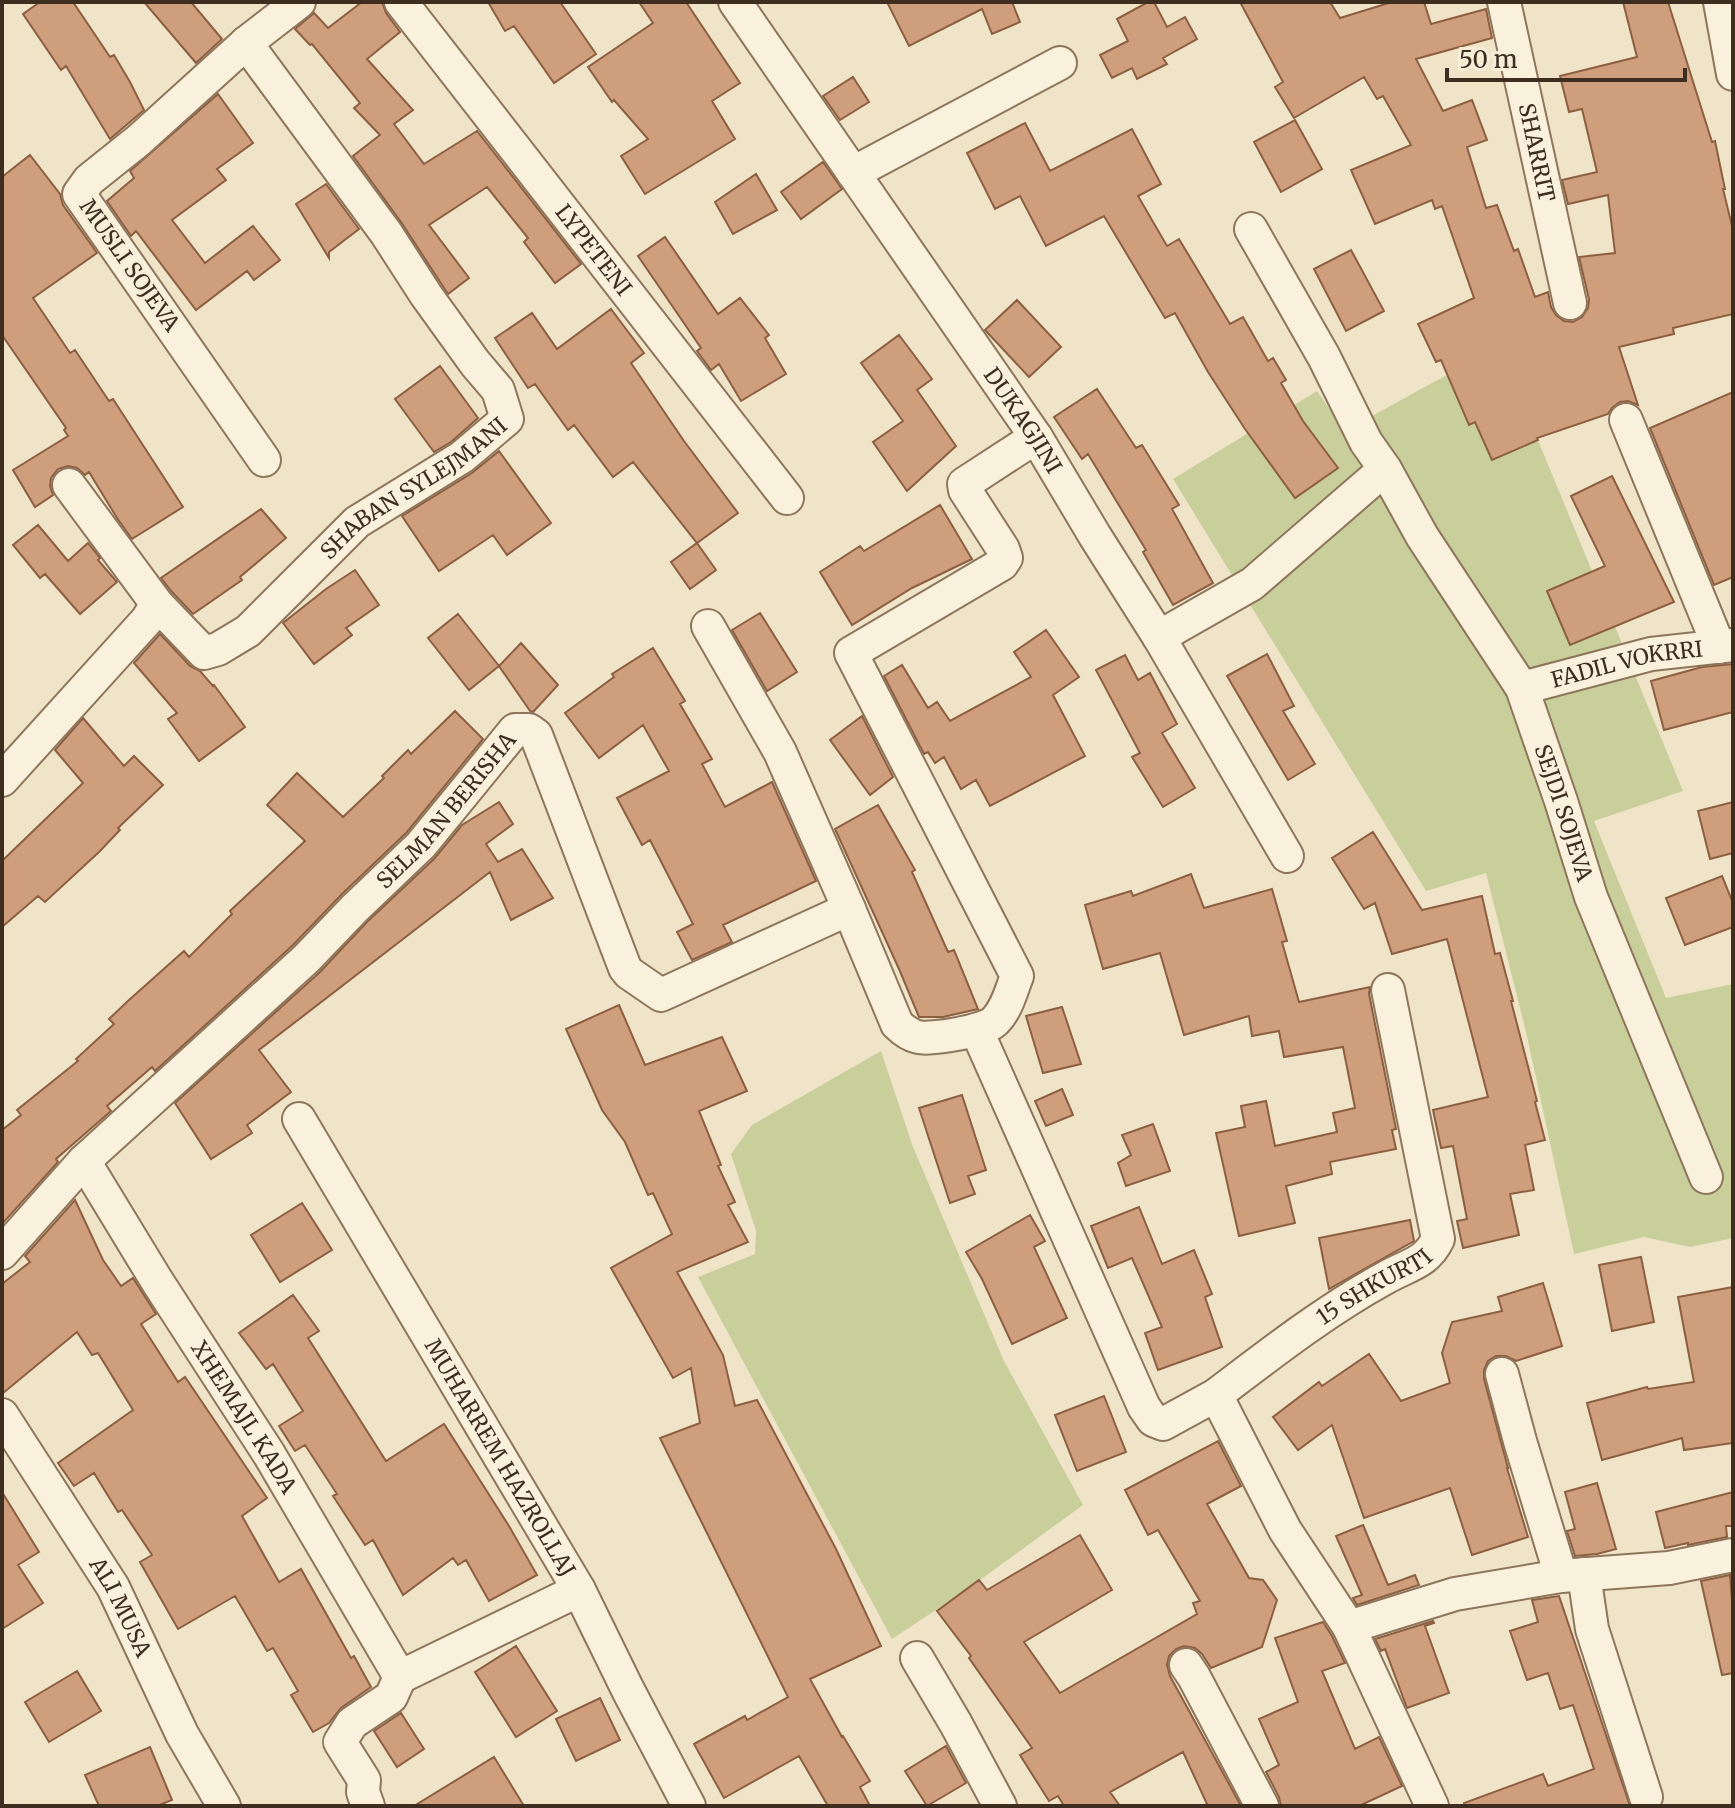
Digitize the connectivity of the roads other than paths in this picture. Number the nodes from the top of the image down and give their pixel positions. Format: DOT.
graph roads {
  1 [pos="299,2"];
  2 [pos="401,2"];
  3 [pos="735,2"];
  4 [pos="1504,2"];
  5 [pos="1720,2"];
  6 [pos="246,43"];
  7 [pos="1060,63"];
  8 [pos="1733,74"];
  9 [pos="853,173"];
  10 [pos="1251,229"];
  11 [pos="1570,303"];
  12 [pos="1626,420"];
  13 [pos="1036,437"];
  14 [pos="264,460"];
  15 [pos="1385,469"];
  16 [pos="69,485"];
  17 [pos="787,498"];
  18 [pos="157,604"];
  19 [pos="708,626"];
  20 [pos="1159,637"];
  21 [pos="1726,646"];
  22 [pos="1522,688"];
  23 [pos="2,780"];
  24 [pos="1287,856"];
  25 [pos="849,909"];
  26 [pos="1388,990"];
  27 [pos="977,1031"];
  28 [pos="299,1119"];
  29 [pos="84,1161"];
  30 [pos="1706,1177"];
  31 [pos="2,1253"];
  32 [pos="1502,1374"];
  33 [pos="1216,1395"];
  34 [pos="2,1415"];
  35 [pos="1733,1555"];
  36 [pos="1572,1575"];
  37 [pos="579,1590"];
  38 [pos="1349,1627"];
  39 [pos="917,1658"];
  40 [pos="1186,1665"];
  41 [pos="400,1677"];
  42 [pos="1646,1797"];
  43 [pos="224,1806"];
  44 [pos="368,1806"];
  45 [pos="689,1806"];
  46 [pos="1000,1806"];
  47 [pos="1262,1806"];
  48 [pos="1432,1806"];
  1 -- 6 [label="street, MUSLI SOJEVA"];
  2 -- 17 [label="street, LYPETENI"];
  3 -- 9 [label="street, DUKAGJINI"];
  4 -- 11 [label="street, SHARRIT"];
  5 -- 8 [label="street"];
  6 -- 14 [label="street, MUSLI SOJEVA"];
  6 -- 18 [label="street, SHABAN SYLEJMANI"];
  7 -- 9 [label="street"];
  9 -- 13 [label="street, DUKAGJINI"];
  10 -- 15 [label="street, SEJDI SOJEVA"];
  12 -- 21 [label="street"];
  13 -- 20 [label="street, DUKAGJINI"];
  13 -- 27 [label="street"];
  15 -- 20 [label="street"];
  15 -- 22 [label="street, SEJDI SOJEVA"];
  16 -- 18 [label="street, SHABAN SYLEJMANI"];
  18 -- 23 [label="street"];
  19 -- 25 [label="street"];
  20 -- 24 [label="street, DUKAGJINI"];
  21 -- 22 [label="street, FADIL VOKRRI"];
  22 -- 30 [label="street, SEJDI SOJEVA"];
  25 -- 27 [label="street"];
  25 -- 29 [label="street, SELMAN BERISHA"];
  26 -- 33 [label="street, 15 SHKURTI"];
  27 -- 33 [label="street, 15 SHKURTI"];
  28 -- 37 [label="street, MUHARREM HAZROLLAJ"];
  29 -- 31 [label="street, SELMAN BERISHA"];
  29 -- 41 [label="street, XHEMAJL KADA"];
  32 -- 36 [label="street"];
  33 -- 38 [label="street"];
  34 -- 43 [label="street, ALI MUSA"];
  35 -- 36 [label="street"];
  36 -- 38 [label="street"];
  36 -- 42 [label="street"];
  37 -- 41 [label="street"];
  37 -- 45 [label="street, MUHARREM HAZROLLAJ"];
  38 -- 48 [label="street"];
  39 -- 46 [label="street"];
  40 -- 47 [label="street"];
  41 -- 44 [label="street"];
}
